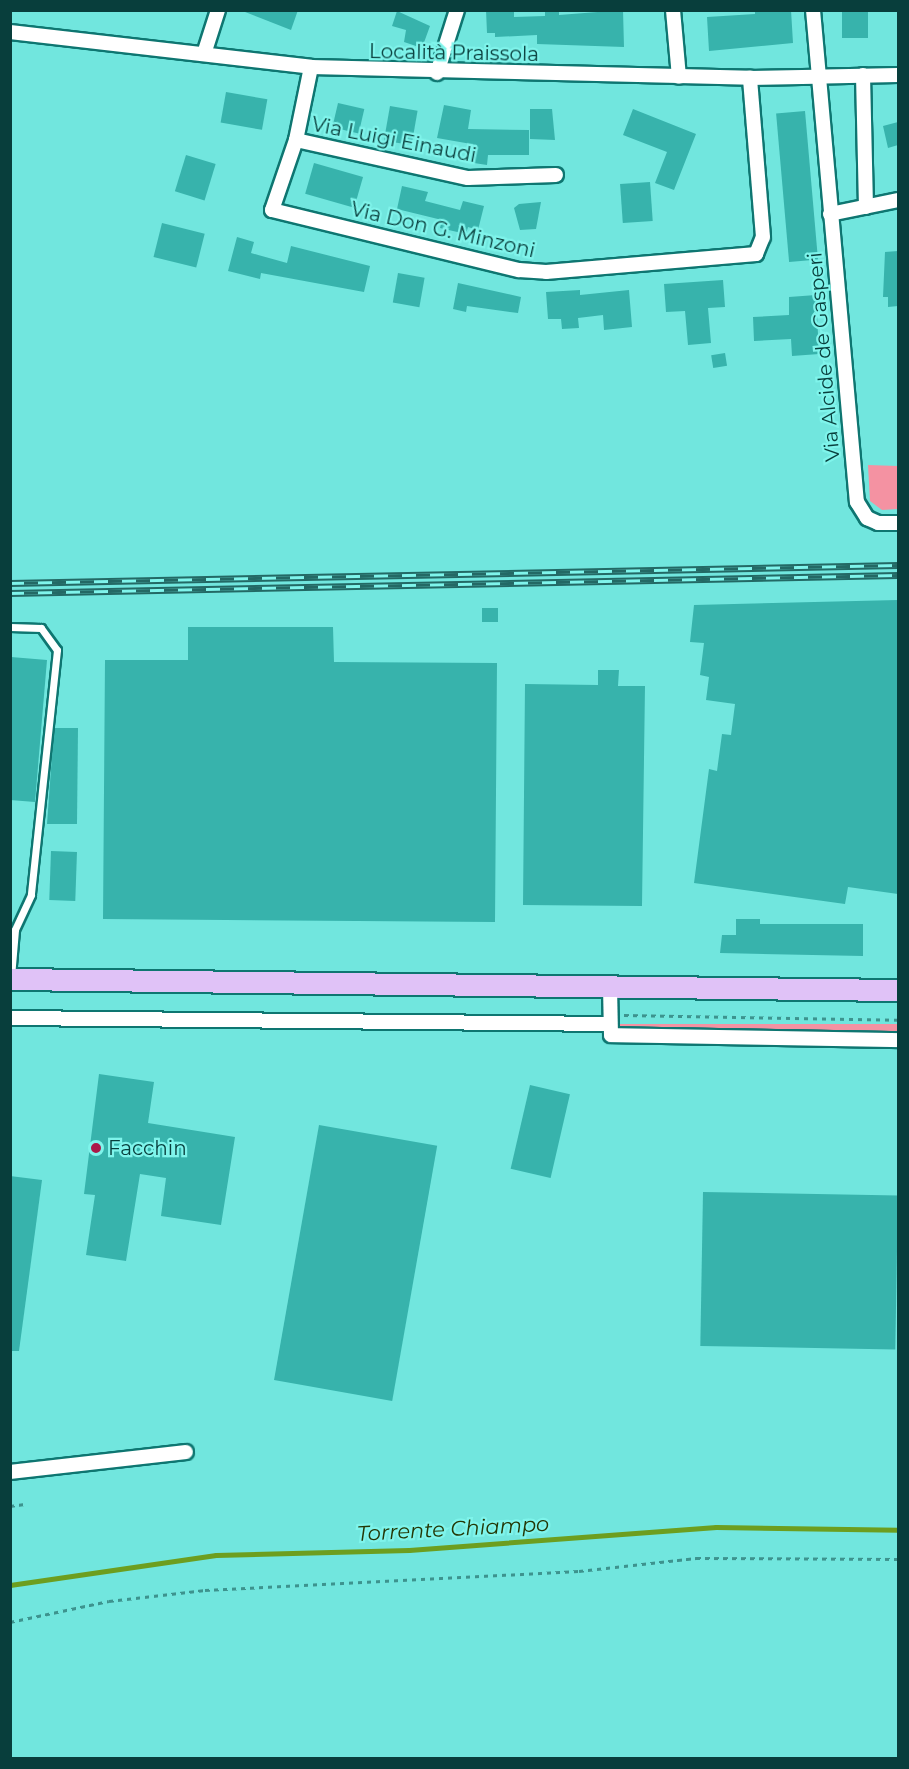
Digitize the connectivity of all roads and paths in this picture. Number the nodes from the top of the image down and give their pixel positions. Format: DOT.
graph roads {
  1 [pos="218,10"];
  2 [pos="458,10"];
  3 [pos="673,10"];
  4 [pos="813,10"];
  5 [pos="10,32"];
  6 [pos="204,54"];
  7 [pos="311,68"];
  8 [pos="437,73"];
  9 [pos="818,74"];
  10 [pos="863,75"];
  11 [pos="898,75"];
  12 [pos="679,77"];
  13 [pos="750,78"];
  14 [pos="296,140"];
  15 [pos="556,175"];
  16 [pos="898,200"];
  17 [pos="866,207"];
  18 [pos="830,214"];
  19 [pos="898,523"];
  20 [pos="10,627"];
  21 [pos="10,920"];
  22 [pos="19,920"];
  23 [pos="11,980"];
  24 [pos="610,987"];
  25 [pos="898,990"];
  26 [pos="10,1018"];
  27 [pos="609,1024"];
  28 [pos="898,1040"];
  29 [pos="186,1452"];
  30 [pos="10,1472"];
  31 [pos="25,1504"];
  32 [pos="10,1506"];
  33 [pos="898,1559"];
  34 [pos="10,1622"];
  1 -- 6 [label="street"];
  2 -- 8 [label="street"];
  3 -- 12 [label="street"];
  4 -- 9 [label="street, Via Alcide de Gasperi"];
  5 -- 6 [label="street, Località Praissola"];
  6 -- 7 [label="street, Località Praissola"];
  7 -- 8 [label="street, Località Praissola"];
  7 -- 14 [label="street, Via Don G. Minzoni"];
  8 -- 12 [label="street, Località Praissola"];
  9 -- 10 [label="street, Località Praissola"];
  9 -- 13 [label="street, Località Praissola"];
  9 -- 18 [label="street, Via Alcide de Gasperi"];
  10 -- 11 [label="street, Località Praissola"];
  10 -- 17 [label="street"];
  12 -- 13 [label="street, Località Praissola"];
  13 -- 14 [label="street, Via Don G. Minzoni"];
  14 -- 15 [label="street, Via Luigi Einaudi"];
  16 -- 17 [label="street"];
  17 -- 18 [label="street"];
  18 -- 19 [label="street, Via Alcide de Gasperi"];
  20 -- 22 [label="lane"];
  21 -- 22 [label="lane"];
  22 -- 23 [label="lane"];
  23 -- 24 [label="main road"];
  24 -- 25 [label="main road"];
  24 -- 27 [label="street"];
  26 -- 27 [label="street"];
  27 -- 28 [label="street"];
  29 -- 30 [label="street"];
  31 -- 32 [label="path"];
  33 -- 34 [label="path"];
}
